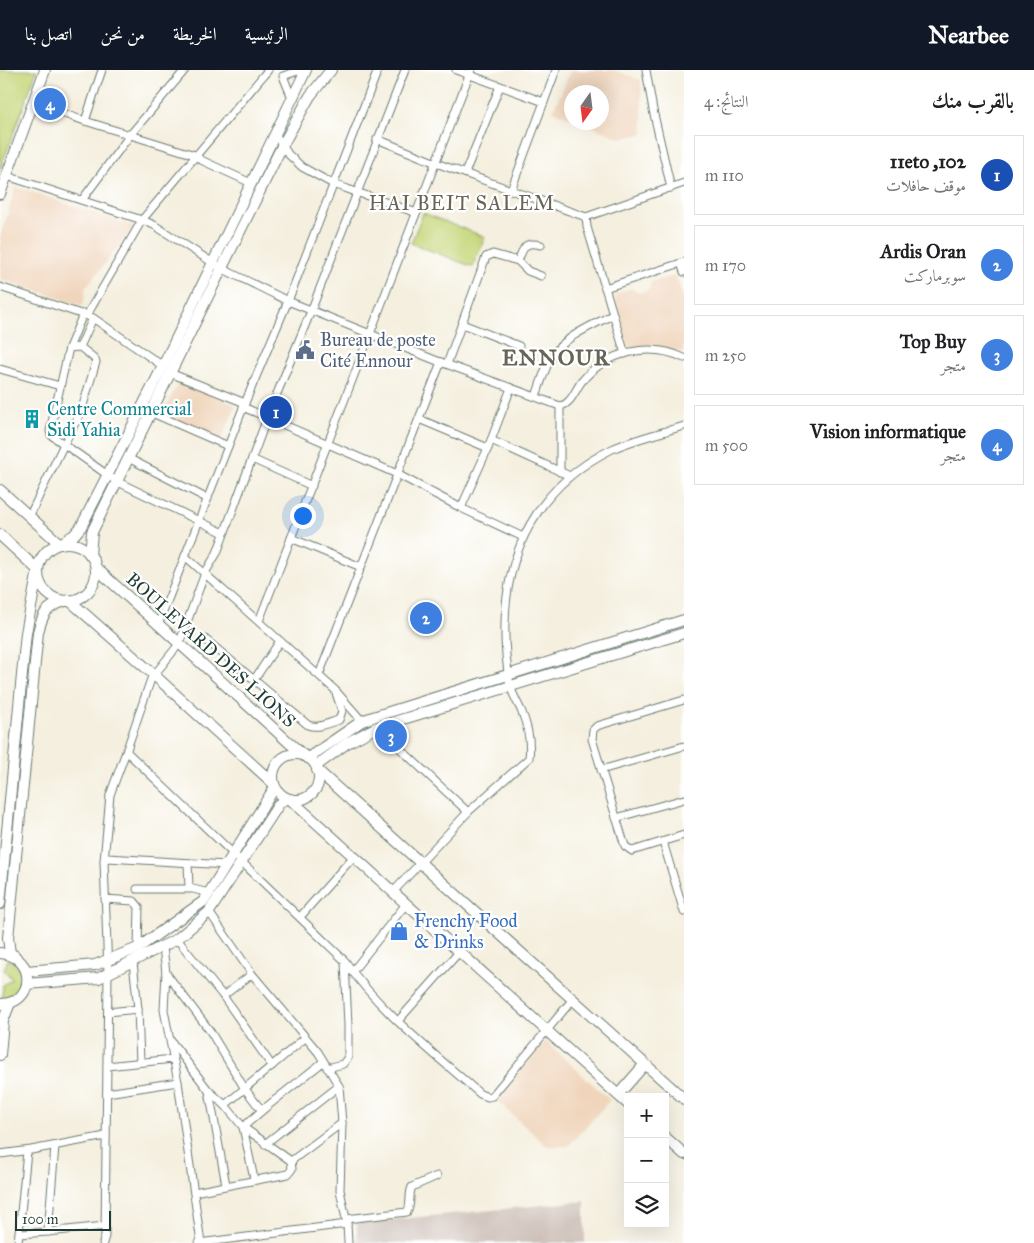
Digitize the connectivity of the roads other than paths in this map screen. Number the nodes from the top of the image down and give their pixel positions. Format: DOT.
graph roads {
  1 [pos="45,70"];
  2 [pos="102,70"];
  3 [pos="185,70"];
  4 [pos="266,70"];
  5 [pos="301,70"];
  6 [pos="306,70"];
  7 [pos="330,70"];
  8 [pos="378,70"];
  9 [pos="405,70"];
  10 [pos="456,70"];
  11 [pos="556,70"];
  12 [pos="646,70"];
  13 [pos="470,72"];
  14 [pos="282,76"];
  15 [pos="500,86"];
  16 [pos="292,98"];
  17 [pos="544,102"];
  18 [pos="33,103"];
  19 [pos="85,121"];
  20 [pos="275,134"];
  21 [pos="130,135"];
  22 [pos="377,139"];
  23 [pos="282,146"];
  24 [pos="195,155"];
  25 [pos="436,163"];
  26 [pos="466,173"];
  27 [pos="6,176"];
  28 [pos="251,183"];
  29 [pos="333,184"];
  30 [pos="684,184"];
  31 [pos="670,188"];
  32 [pos="511,190"];
  33 [pos="356,193"];
  34 [pos="0,194"];
  35 [pos="82,200"];
  36 [pos="416,213"];
  37 [pos="586,217"];
  38 [pos="142,220"];
  39 [pos="541,245"];
  40 [pos="518,261"];
  41 [pos="683,262"];
  42 [pos="217,265"];
  43 [pos="684,272"];
  44 [pos="541,276"];
  45 [pos="0,287"];
  46 [pos="605,288"];
  47 [pos="288,301"];
  48 [pos="311,311"];
  49 [pos="612,315"];
  50 [pos="88,316"];
  51 [pos="462,324"];
  52 [pos="370,334"];
  53 [pos="519,346"];
  54 [pos="80,347"];
  55 [pos="69,348"];
  56 [pos="624,354"];
  57 [pos="684,358"];
  58 [pos="444,363"];
  59 [pos="0,369"];
  60 [pos="166,369"];
  61 [pos="60,386"];
  62 [pos="511,388"];
  63 [pos="536,396"];
  64 [pos="244,405"];
  65 [pos="560,406"];
  66 [pos="150,412"];
  67 [pos="267,418"];
  68 [pos="419,419"];
  69 [pos="684,426"];
  70 [pos="491,440"];
  71 [pos="328,443"];
  72 [pos="64,444"];
  73 [pos="228,446"];
  74 [pos="488,448"];
  75 [pos="128,458"];
  76 [pos="252,459"];
  77 [pos="560,472"];
  78 [pos="397,474"];
  79 [pos="570,476"];
  80 [pos="112,477"];
  81 [pos="312,486"];
  82 [pos="0,490"];
  83 [pos="208,499"];
  84 [pos="461,508"];
  85 [pos="30,517"];
  86 [pos="199,520"];
  87 [pos="224,533"];
  88 [pos="0,535"];
  89 [pos="523,537"];
  90 [pos="291,538"];
  91 [pos="60,544"];
  92 [pos="90,555"];
  93 [pos="185,556"];
  94 [pos="361,567"];
  95 [pos="96,568"];
  96 [pos="38,570"];
  97 [pos="205,573"];
  98 [pos="67,601"];
  99 [pos="684,620"];
  100 [pos="259,621"];
  101 [pos="158,625"];
  102 [pos="684,633"];
  103 [pos="205,639"];
  104 [pos="280,641"];
  105 [pos="179,644"];
  106 [pos="153,674"];
  107 [pos="510,674"];
  108 [pos="319,675"];
  109 [pos="254,680"];
  110 [pos="510,687"];
  111 [pos="335,690"];
  112 [pos="684,700"];
  113 [pos="362,721"];
  114 [pos="377,727"];
  115 [pos="684,746"];
  116 [pos="127,749"];
  117 [pos="306,757"];
  118 [pos="317,768"];
  119 [pos="601,770"];
  120 [pos="275,786"];
  121 [pos="288,798"];
  122 [pos="684,800"];
  123 [pos="468,812"];
  124 [pos="616,818"];
  125 [pos="684,835"];
  126 [pos="663,842"];
  127 [pos="234,854"];
  128 [pos="354,856"];
  129 [pos="421,861"];
  130 [pos="104,862"];
  131 [pos="242,862"];
  132 [pos="188,863"];
  133 [pos="227,865"];
  134 [pos="137,889"];
  135 [pos="190,889"];
  136 [pos="392,892"];
  137 [pos="209,894"];
  138 [pos="104,899"];
  139 [pos="0,904"];
  140 [pos="406,904"];
  141 [pos="209,912"];
  142 [pos="684,912"];
  143 [pos="300,917"];
  144 [pos="177,939"];
  145 [pos="163,947"];
  146 [pos="138,948"];
  147 [pos="460,951"];
  148 [pos="0,953"];
  149 [pos="15,956"];
  150 [pos="107,960"];
  151 [pos="345,961"];
  152 [pos="133,962"];
  153 [pos="27,971"];
  154 [pos="352,972"];
  155 [pos="166,973"];
  156 [pos="108,974"];
  157 [pos="252,974"];
  158 [pos="27,984"];
  159 [pos="223,996"];
  160 [pos="573,999"];
  161 [pos="5,1004"];
  162 [pos="138,1009"];
  163 [pos="108,1012"];
  164 [pos="398,1021"];
  165 [pos="547,1030"];
  166 [pos="305,1038"];
  167 [pos="169,1039"];
  168 [pos="0,1055"];
  169 [pos="173,1058"];
  170 [pos="140,1062"];
  171 [pos="645,1064"];
  172 [pos="325,1065"];
  173 [pos="107,1066"];
  174 [pos="272,1066"];
  175 [pos="178,1082"];
  176 [pos="339,1086"];
  177 [pos="245,1089"];
  178 [pos="209,1091"];
  179 [pos="107,1093"];
  180 [pos="618,1095"];
  181 [pos="684,1099"];
  182 [pos="624,1100"];
  183 [pos="226,1105"];
  184 [pos="265,1108"];
  185 [pos="342,1123"];
  186 [pos="243,1127"];
  187 [pos="106,1136"];
  188 [pos="666,1138"];
  189 [pos="265,1144"];
  190 [pos="55,1146"];
  191 [pos="27,1151"];
  192 [pos="0,1154"];
  193 [pos="684,1154"];
  194 [pos="291,1161"];
  195 [pos="437,1176"];
  196 [pos="254,1179"];
  197 [pos="226,1186"];
  198 [pos="194,1192"];
  199 [pos="347,1222"];
  200 [pos="105,1226"];
  201 [pos="48,1232"];
  202 [pos="19,1234"];
  203 [pos="18,1243"];
  204 [pos="103,1243"];
  205 [pos="200,1243"];
  206 [pos="348,1243"];
  1 -- 18 [label="main road"];
  2 -- 19 [label="street"];
  3 -- 21 [label="street"];
  4 -- 14 [label="street"];
  4 -- 24 [label="street"];
  5 -- 14 [label="street"];
  6 -- 16 [label="main road"];
  7 -- 23 [label="main road"];
  8 -- 29 [label="street"];
  9 -- 22 [label="street"];
  10 -- 13 [label="street"];
  11 -- 17 [label="street"];
  12 -- 31 [label="street"];
  13 -- 15 [label="street"];
  13 -- 25 [label="street"];
  14 -- 16 [label="street"];
  15 -- 17 [label="street"];
  15 -- 26 [label="street"];
  16 -- 20 [label="main road"];
  17 -- 32 [label="street"];
  18 -- 19 [label="street"];
  18 -- 27 [label="main road"];
  19 -- 21 [label="street"];
  20 -- 23 [label="street"];
  20 -- 28 [label="main road"];
  21 -- 24 [label="street"];
  21 -- 35 [label="street"];
  22 -- 25 [label="street"];
  22 -- 33 [label="street"];
  23 -- 29 [label="street"];
  23 -- 42 [label="main road"];
  24 -- 28 [label="street"];
  24 -- 38 [label="street"];
  25 -- 26 [label="street"];
  25 -- 36 [label="street"];
  26 -- 32 [label="street"];
  27 -- 34 [label="main road"];
  27 -- 35 [label="street"];
  28 -- 42 [label="main road"];
  29 -- 33 [label="street"];
  29 -- 47 [label="street"];
  30 -- 31 [label="street"];
  31 -- 37 [label="street"];
  32 -- 37 [label="street"];
  33 -- 36 [label="street"];
  33 -- 48 [label="street"];
  35 -- 38 [label="street"];
  36 -- 52 [label="street"];
  37 -- 46 [label="street"];
  38 -- 42 [label="street"];
  38 -- 50 [label="street"];
  39 -- 40 [label="street"];
  40 -- 44 [label="street"];
  40 -- 51 [label="street"];
  41 -- 43 [label="street"];
  41 -- 46 [label="street"];
  42 -- 47 [label="street"];
  42 -- 60 [label="main road"];
  45 -- 50 [label="street"];
  46 -- 49 [label="street"];
  47 -- 48 [label="street"];
  47 -- 64 [label="street"];
  48 -- 52 [label="street"];
  48 -- 67 [label="street"];
  49 -- 56 [label="street"];
  49 -- 63 [label="street"];
  50 -- 54 [label="street"];
  50 -- 55 [label="street"];
  50 -- 60 [label="street"];
  51 -- 53 [label="street"];
  51 -- 58 [label="street"];
  52 -- 58 [label="street"];
  52 -- 71 [label="street"];
  54 -- 55 [label="street"];
  54 -- 72 [label="street"];
  55 -- 61 [label="street"];
  56 -- 57 [label="street"];
  56 -- 65 [label="street"];
  58 -- 62 [label="street"];
  58 -- 68 [label="street"];
  59 -- 61 [label="street"];
  60 -- 64 [label="street"];
  60 -- 66 [label="main road"];
  60 -- 80 [label="main road"];
  61 -- 72 [label="street"];
  62 -- 63 [label="street"];
  62 -- 70 [label="street"];
  63 -- 65 [label="street"];
  64 -- 67 [label="street"];
  64 -- 73 [label="street"];
  65 -- 77 [label="street"];
  66 -- 73 [label="street"];
  66 -- 75 [label="main road"];
  67 -- 71 [label="street"];
  67 -- 76 [label="street"];
  68 -- 74 [label="street"];
  68 -- 78 [label="street"];
  69 -- 79 [label="street"];
  70 -- 74 [label="street"];
  70 -- 77 [label="street"];
  71 -- 78 [label="street"];
  71 -- 81 [label="street"];
  72 -- 80 [label="street"];
  72 -- 85 [label="street"];
  73 -- 83 [label="street"];
  74 -- 84 [label="street"];
  75 -- 80 [label="main road"];
  75 -- 83 [label="street"];
  76 -- 81 [label="street"];
  76 -- 87 [label="street"];
  77 -- 79 [label="street"];
  78 -- 84 [label="street"];
  78 -- 94 [label="street"];
  79 -- 89 [label="street"];
  80 -- 86 [label="street"];
  80 -- 91 [label="main road"];
  80 -- 92 [label="main road"];
  81 -- 90 [label="street"];
  82 -- 85 [label="main road"];
  83 -- 86 [label="street"];
  84 -- 89 [label="street"];
  85 -- 91 [label="main road"];
  86 -- 87 [label="street"];
  86 -- 93 [label="street"];
  87 -- 97 [label="street"];
  88 -- 96 [label="main road"];
  89 -- 107 [label="street"];
  90 -- 94 [label="street"];
  90 -- 100 [label="street"];
  91 -- 92 [label="main road"];
  91 -- 96 [label="main road"];
  92 -- 95 [label="main road"];
  93 -- 97 [label="street"];
  93 -- 101 [label="street"];
  94 -- 108 [label="street"];
  95 -- 98 [label="main road"];
  95 -- 101 [label="main road, BOULEVARD DES LIONS"];
  96 -- 98 [label="main road"];
  96 -- 139 [label="main road"];
  97 -- 100 [label="street"];
  97 -- 105 [label="street"];
  98 -- 106 [label="main road"];
  98 -- 149 [label="main road"];
  99 -- 107 [label="main road"];
  100 -- 104 [label="street"];
  101 -- 105 [label="main road, BOULEVARD DES LIONS"];
  102 -- 110 [label="main road"];
  103 -- 109 [label="street"];
  104 -- 108 [label="street"];
  104 -- 109 [label="street"];
  105 -- 106 [label="street"];
  105 -- 117 [label="main road, BOULEVARD DES LIONS"];
  106 -- 116 [label="street"];
  106 -- 120 [label="main road"];
  107 -- 110 [label="street"];
  107 -- 113 [label="main road"];
  108 -- 111 [label="street"];
  109 -- 111 [label="street"];
  110 -- 114 [label="main road"];
  110 -- 123 [label="street"];
  111 -- 113 [label="street"];
  112 -- 119 [label="street"];
  113 -- 117 [label="main road"];
  114 -- 118 [label="main road"];
  114 -- 123 [label="street"];
  115 -- 119 [label="street"];
  116 -- 127 [label="street"];
  116 -- 130 [label="street"];
  117 -- 118 [label="main road"];
  117 -- 120 [label="main road"];
  118 -- 121 [label="main road"];
  118 -- 129 [label="main road"];
  119 -- 124 [label="street"];
  120 -- 121 [label="main road"];
  120 -- 127 [label="main road"];
  121 -- 128 [label="main road"];
  121 -- 131 [label="main road"];
  122 -- 124 [label="street"];
  123 -- 129 [label="street"];
  124 -- 126 [label="street"];
  125 -- 126 [label="street"];
  126 -- 142 [label="street"];
  127 -- 131 [label="street"];
  127 -- 133 [label="main road"];
  128 -- 136 [label="main road"];
  128 -- 143 [label="street"];
  129 -- 136 [label="street"];
  129 -- 160 [label="main road"];
  130 -- 132 [label="street"];
  130 -- 138 [label="street"];
  131 -- 141 [label="main road"];
  131 -- 143 [label="street"];
  132 -- 133 [label="street"];
  132 -- 135 [label="street"];
  133 -- 137 [label="main road"];
  134 -- 135 [label="street"];
  135 -- 137 [label="street"];
  136 -- 140 [label="main road"];
  137 -- 146 [label="main road"];
  138 -- 146 [label="street"];
  138 -- 150 [label="street"];
  140 -- 147 [label="main road"];
  140 -- 154 [label="street"];
  141 -- 144 [label="main road"];
  141 -- 157 [label="street"];
  143 -- 151 [label="street"];
  144 -- 145 [label="main road"];
  144 -- 159 [label="street"];
  145 -- 152 [label="main road"];
  145 -- 155 [label="street"];
  146 -- 150 [label="main road"];
  147 -- 164 [label="street"];
  147 -- 165 [label="main road"];
  148 -- 149 [label="main road"];
  149 -- 153 [label="main road"];
  150 -- 153 [label="main road"];
  150 -- 156 [label="street"];
  151 -- 154 [label="street"];
  151 -- 172 [label="street"];
  152 -- 156 [label="main road"];
  152 -- 162 [label="street"];
  153 -- 158 [label="main road"];
  154 -- 164 [label="street"];
  155 -- 167 [label="street"];
  155 -- 177 [label="street"];
  156 -- 158 [label="main road"];
  156 -- 163 [label="street"];
  157 -- 159 [label="street"];
  157 -- 166 [label="street"];
  158 -- 161 [label="main road"];
  159 -- 174 [label="street"];
  160 -- 165 [label="street"];
  160 -- 171 [label="main road"];
  161 -- 168 [label="main road"];
  162 -- 163 [label="street"];
  162 -- 170 [label="street"];
  163 -- 173 [label="street"];
  164 -- 165 [label="street"];
  165 -- 180 [label="main road"];
  166 -- 172 [label="street"];
  166 -- 174 [label="street"];
  167 -- 169 [label="street"];
  167 -- 178 [label="street"];
  169 -- 170 [label="street"];
  169 -- 175 [label="street"];
  170 -- 173 [label="street"];
  171 -- 180 [label="main road"];
  171 -- 181 [label="main road"];
  172 -- 176 [label="street"];
  172 -- 184 [label="street"];
  173 -- 179 [label="street"];
  174 -- 177 [label="street"];
  175 -- 179 [label="street"];
  175 -- 198 [label="street"];
  176 -- 185 [label="street"];
  176 -- 189 [label="street"];
  177 -- 183 [label="street"];
  177 -- 184 [label="street"];
  178 -- 183 [label="street"];
  178 -- 197 [label="street"];
  179 -- 187 [label="street"];
  180 -- 182 [label="main road"];
  183 -- 186 [label="street"];
  184 -- 186 [label="street"];
  185 -- 194 [label="street"];
  185 -- 199 [label="street"];
  186 -- 189 [label="street"];
  186 -- 196 [label="street"];
  187 -- 190 [label="street"];
  187 -- 200 [label="street"];
  188 -- 193 [label="main road"];
  189 -- 194 [label="street"];
  190 -- 191 [label="street"];
  190 -- 201 [label="street"];
  191 -- 192 [label="street"];
  191 -- 202 [label="street"];
  194 -- 196 [label="street"];
  195 -- 199 [label="street"];
  196 -- 197 [label="street"];
  197 -- 198 [label="street"];
  198 -- 205 [label="street"];
  199 -- 205 [label="street"];
  199 -- 206 [label="street"];
  200 -- 201 [label="street"];
  200 -- 204 [label="street"];
  201 -- 202 [label="street"];
  202 -- 203 [label="street"];
}
